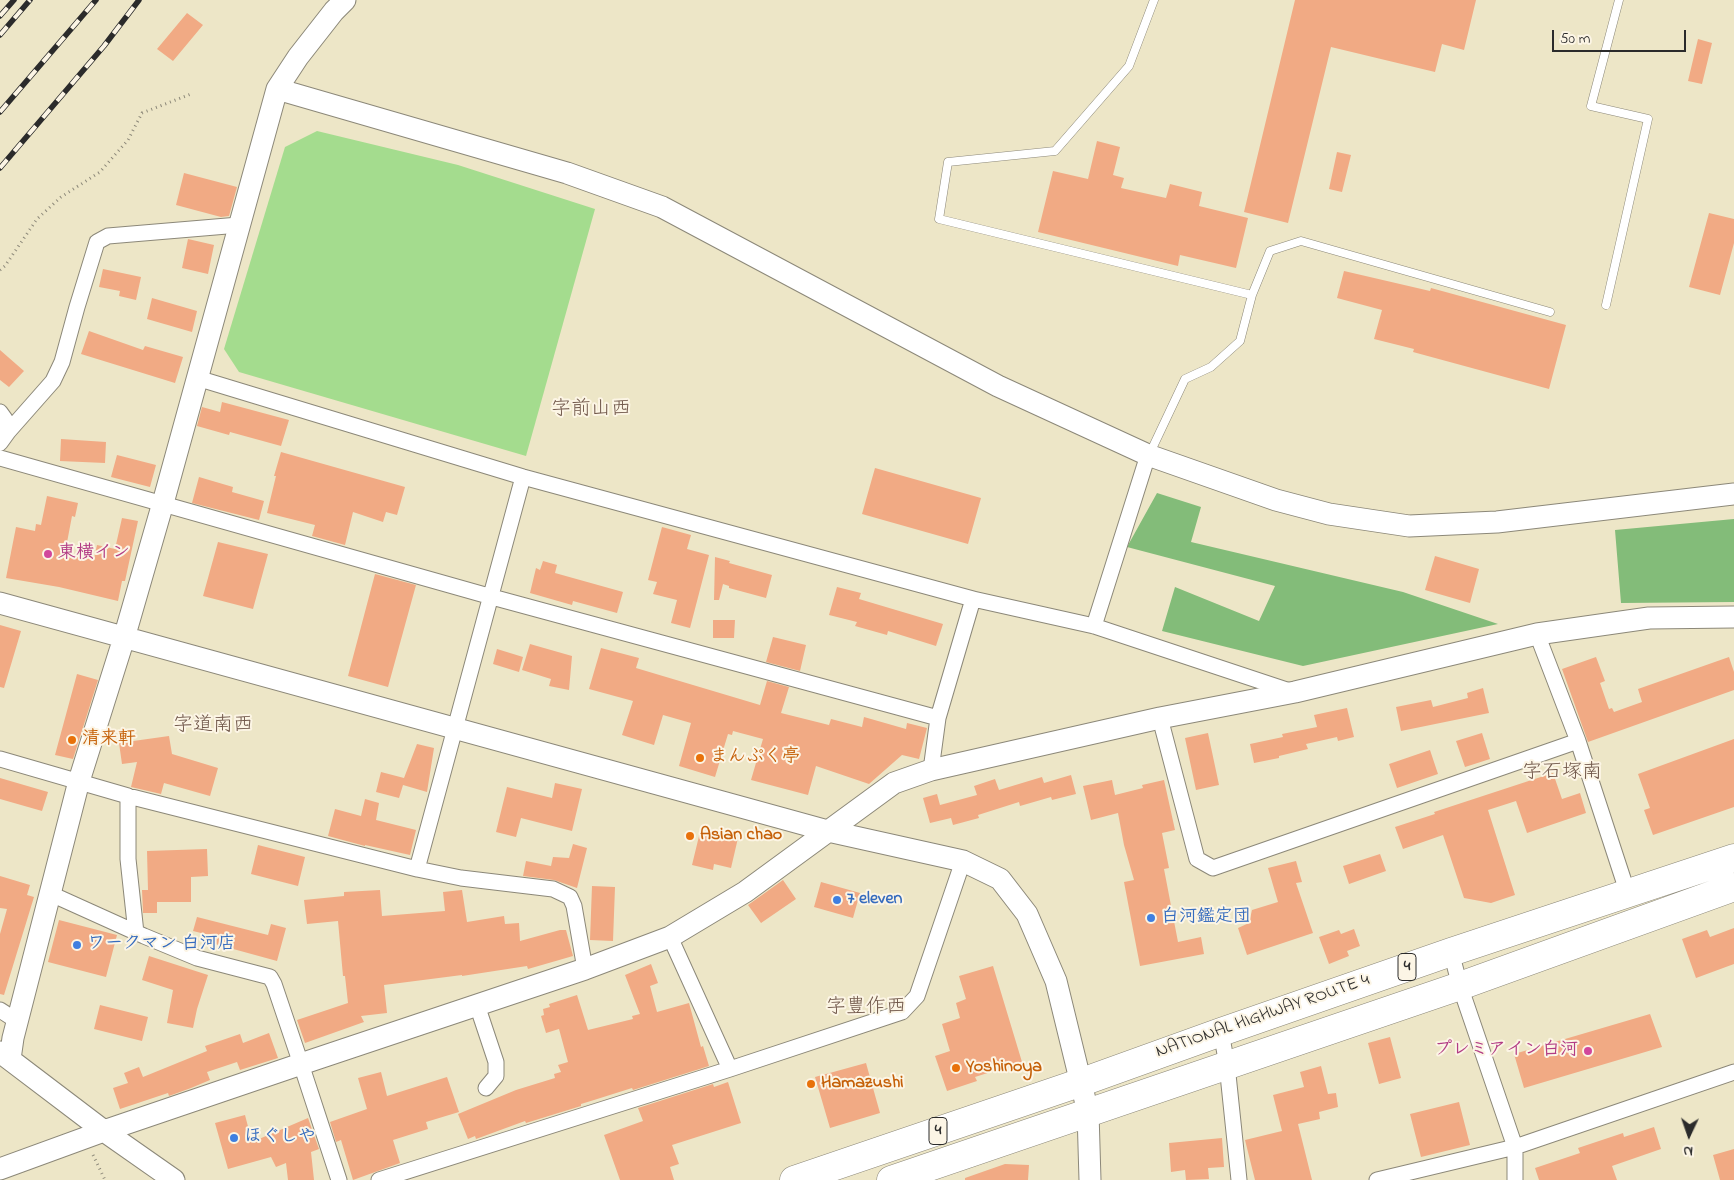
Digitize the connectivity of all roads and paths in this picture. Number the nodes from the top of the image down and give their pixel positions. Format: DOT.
graph roads {
  1 [pos="345,0"];
  2 [pos="1154,0"];
  3 [pos="1619,0"];
  4 [pos="277,89"];
  5 [pos="191,94"];
  6 [pos="239,226"];
  7 [pos="0,270"];
  8 [pos="1252,295"];
  9 [pos="1606,304"];
  10 [pos="1550,312"];
  11 [pos="197,378"];
  12 [pos="0,412"];
  13 [pos="4,438"];
  14 [pos="1148,455"];
  15 [pos="0,458"];
  16 [pos="523,477"];
  17 [pos="1734,494"];
  18 [pos="163,503"];
  19 [pos="492,596"];
  20 [pos="973,599"];
  21 [pos="0,603"];
  22 [pos="1734,617"];
  23 [pos="1094,626"];
  24 [pos="1537,634"];
  25 [pos="124,638"];
  26 [pos="1295,692"];
  27 [pos="938,718"];
  28 [pos="1160,718"];
  29 [pos="457,728"];
  30 [pos="1578,742"];
  31 [pos="0,759"];
  32 [pos="930,770"];
  33 [pos="79,781"];
  34 [pos="128,796"];
  35 [pos="828,831"];
  36 [pos="1734,858"];
  37 [pos="963,861"];
  38 [pos="418,869"];
  39 [pos="1734,887"];
  40 [pos="51,894"];
  41 [pos="1628,894"];
  42 [pos="136,933"];
  43 [pos="670,937"];
  44 [pos="1451,952"];
  45 [pos="586,969"];
  46 [pos="1460,986"];
  47 [pos="477,1005"];
  48 [pos="9,1015"];
  49 [pos="1220,1032"];
  50 [pos="5,1056"];
  51 [pos="301,1064"];
  52 [pos="1227,1065"];
  53 [pos="730,1069"];
  54 [pos="1734,1072"];
  55 [pos="1082,1082"];
  56 [pos="486,1088"];
  57 [pos="1088,1112"];
  58 [pos="104,1131"];
  59 [pos="84,1139"];
  60 [pos="1515,1147"];
  61 [pos="0,1169"];
  62 [pos="105,1180"];
  63 [pos="174,1180"];
  64 [pos="339,1180"];
  65 [pos="379,1180"];
  66 [pos="794,1180"];
  67 [pos="891,1180"];
  68 [pos="1090,1180"];
  69 [pos="1239,1180"];
  70 [pos="1377,1180"];
  71 [pos="1515,1180"];
  1 -- 4 [label="street"];
  2 -- 8 [label="lane"];
  3 -- 9 [label="lane"];
  4 -- 6 [label="street"];
  4 -- 14 [label="street"];
  5 -- 7 [label="path"];
  6 -- 11 [label="street"];
  6 -- 13 [label="street"];
  8 -- 10 [label="lane"];
  8 -- 14 [label="lane"];
  11 -- 16 [label="street"];
  11 -- 18 [label="street"];
  12 -- 13 [label="street"];
  14 -- 17 [label="street"];
  14 -- 23 [label="street"];
  15 -- 18 [label="street"];
  16 -- 19 [label="street"];
  16 -- 20 [label="street"];
  18 -- 19 [label="street"];
  18 -- 25 [label="street"];
  19 -- 27 [label="street"];
  19 -- 29 [label="street"];
  20 -- 23 [label="street"];
  20 -- 27 [label="street"];
  21 -- 25 [label="street"];
  22 -- 24 [label="street"];
  23 -- 26 [label="street"];
  24 -- 26 [label="street"];
  24 -- 30 [label="street"];
  25 -- 29 [label="street"];
  25 -- 33 [label="street"];
  26 -- 28 [label="street"];
  27 -- 32 [label="street"];
  28 -- 30 [label="street"];
  28 -- 32 [label="street"];
  29 -- 35 [label="street"];
  29 -- 38 [label="street"];
  30 -- 41 [label="street"];
  31 -- 33 [label="street"];
  32 -- 35 [label="street"];
  33 -- 34 [label="street"];
  33 -- 40 [label="street"];
  34 -- 38 [label="street"];
  34 -- 42 [label="street"];
  35 -- 37 [label="street"];
  35 -- 43 [label="street"];
  36 -- 41 [label="highway, NATIONAL HIGHWAY ROUTE 4 / 4"];
  37 -- 53 [label="street"];
  37 -- 55 [label="street"];
  38 -- 45 [label="street"];
  39 -- 46 [label="highway, NATIONAL HIGHWAY ROUTE 4 / 4"];
  40 -- 42 [label="street"];
  40 -- 48 [label="street"];
  41 -- 44 [label="highway, NATIONAL HIGHWAY ROUTE 4 / 4"];
  42 -- 51 [label="street"];
  43 -- 45 [label="street"];
  43 -- 53 [label="street"];
  44 -- 46 [label="street"];
  44 -- 49 [label="highway, NATIONAL HIGHWAY ROUTE 4 / 4"];
  45 -- 47 [label="street"];
  46 -- 52 [label="highway, NATIONAL HIGHWAY ROUTE 4 / 4"];
  46 -- 60 [label="street"];
  47 -- 51 [label="street"];
  47 -- 56 [label="street"];
  48 -- 50 [label="street"];
  49 -- 52 [label="street"];
  49 -- 55 [label="highway, NATIONAL HIGHWAY ROUTE 4 / 4"];
  50 -- 58 [label="street"];
  51 -- 58 [label="street"];
  51 -- 64 [label="street"];
  52 -- 57 [label="highway, NATIONAL HIGHWAY ROUTE 4 / 4"];
  52 -- 69 [label="street"];
  53 -- 65 [label="street"];
  54 -- 60 [label="street"];
  55 -- 57 [label="street"];
  55 -- 66 [label="highway, NATIONAL HIGHWAY ROUTE 4 / 4"];
  57 -- 67 [label="highway, NATIONAL HIGHWAY ROUTE 4 / 4"];
  57 -- 68 [label="street"];
  58 -- 59 [label="street"];
  58 -- 63 [label="street"];
  59 -- 61 [label="street"];
  59 -- 62 [label="path"];
  60 -- 70 [label="street"];
  60 -- 71 [label="street"];
}
